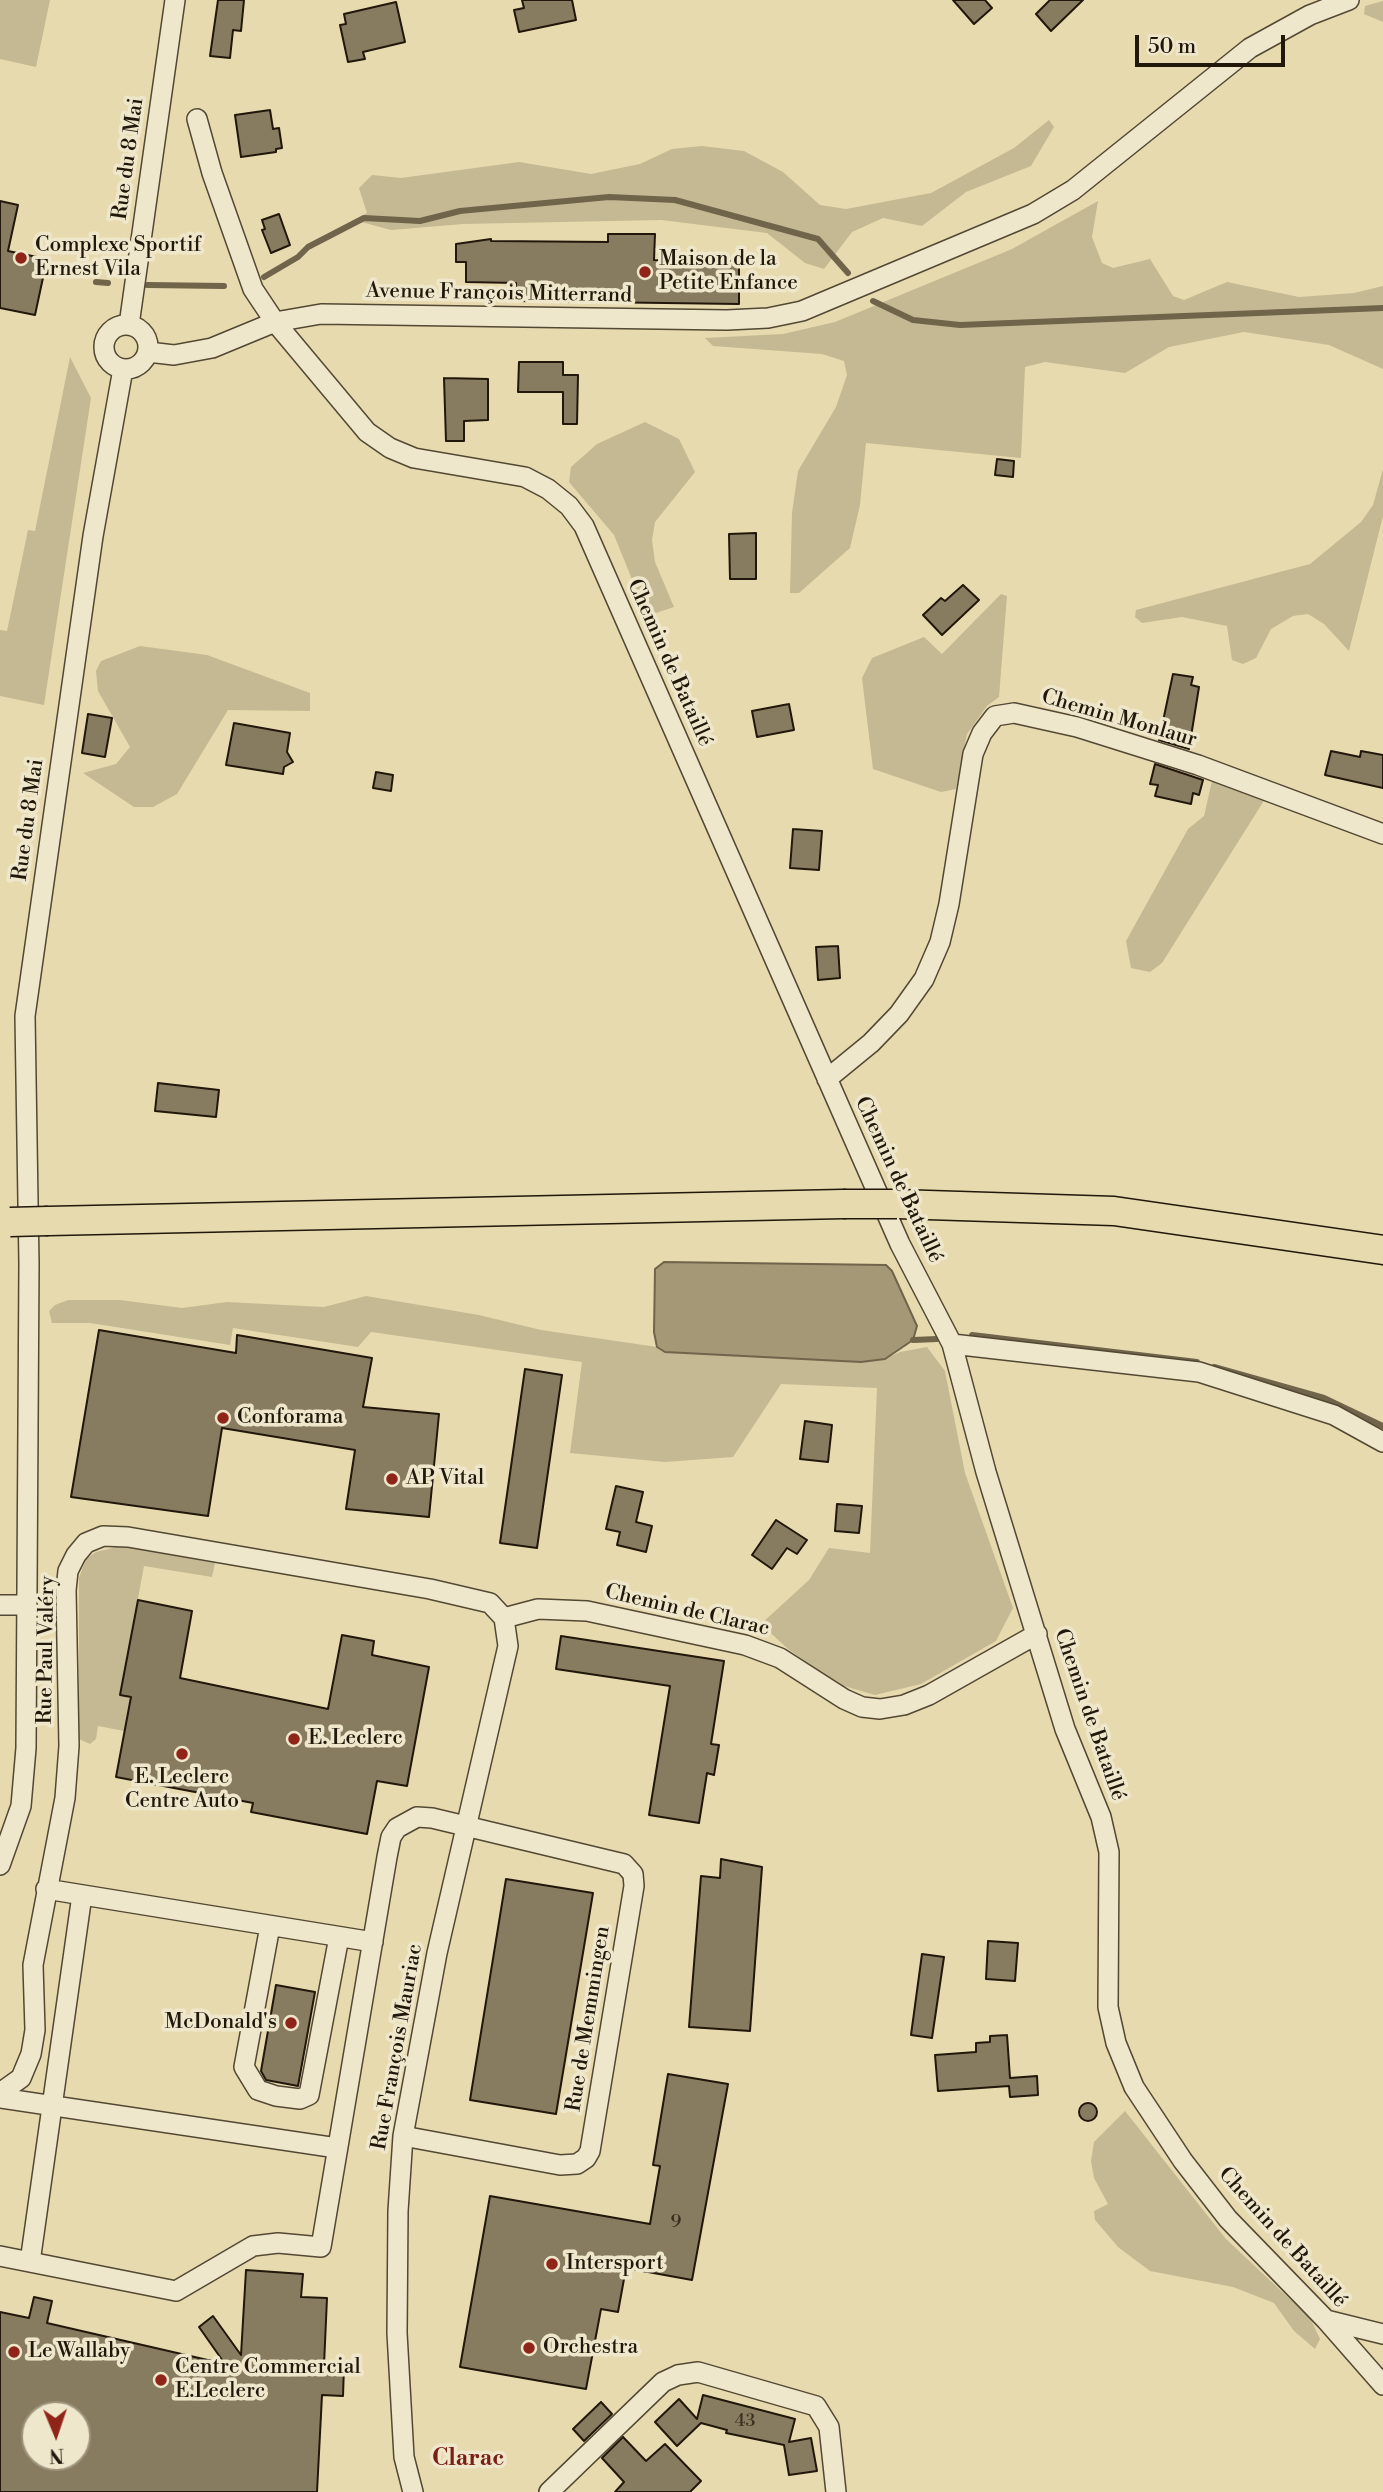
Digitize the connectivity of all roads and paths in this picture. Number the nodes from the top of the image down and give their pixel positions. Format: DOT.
graph roads {
  1 [pos="175,0"];
  2 [pos="1349,0"];
  3 [pos="197,119"];
  4 [pos="275,322"];
  5 [pos="129,325"];
  6 [pos="148,352"];
  7 [pos="123,369"];
  8 [pos="1383,834"];
  9 [pos="827,1079"];
  10 [pos="5,1222"];
  11 [pos="1383,1250"];
  12 [pos="952,1344"];
  13 [pos="1383,1442"];
  14 [pos="0,1605"];
  15 [pos="25,1605"];
  16 [pos="504,1618"];
  17 [pos="1037,1634"];
  18 [pos="467,1826"];
  19 [pos="0,1865"];
  20 [pos="46,1889"];
  21 [pos="82,1895"];
  22 [pos="270,1926"];
  23 [pos="339,1937"];
  24 [pos="373,1942"];
  25 [pos="0,2096"];
  26 [pos="53,2105"];
  27 [pos="403,2136"];
  28 [pos="337,2148"];
  29 [pos="0,2256"];
  30 [pos="30,2262"];
  31 [pos="1326,2320"];
  32 [pos="1383,2334"];
  33 [pos="1383,2385"];
  34 [pos="413,2492"];
  35 [pos="549,2492"];
  36 [pos="836,2492"];
  1 -- 5 [label="street, Rue du 8 Mai"];
  2 -- 4 [label="street, Avenue François Mitterrand"];
  3 -- 4 [label="street, Chemin de Bataillé"];
  4 -- 6 [label="street, Avenue François Mitterrand"];
  4 -- 9 [label="street, Chemin de Bataillé"];
  5 -- 6 [label="street"];
  5 -- 7 [label="street"];
  6 -- 7 [label="street"];
  7 -- 15 [label="street, Rue du 8 Mai"];
  8 -- 9 [label="street, Chemin Monlaur"];
  9 -- 12 [label="street, Chemin de Bataillé"];
  10 -- 11 [label="highway, bridge"];
  12 -- 13 [label="street"];
  12 -- 17 [label="street, Chemin de Bataillé"];
  14 -- 15 [label="street"];
  15 -- 19 [label="street, Rue du 8 Mai"];
  16 -- 17 [label="street, Chemin de Clarac"];
  16 -- 18 [label="street, Rue François Mauriac"];
  16 -- 20 [label="street, Rue Paul Valéry"];
  17 -- 31 [label="street, Chemin de Bataillé"];
  18 -- 24 [label="street"];
  18 -- 27 [label="street, Rue François Mauriac"];
  18 -- 27 [label="street, Rue de Memmingen"];
  20 -- 21 [label="street"];
  20 -- 25 [label="street, Rue Paul Valéry"];
  21 -- 22 [label="street"];
  21 -- 26 [label="street"];
  22 -- 23 [label="street"];
  22 -- 23 [label="street"];
  23 -- 24 [label="street"];
  24 -- 28 [label="street"];
  25 -- 26 [label="street"];
  26 -- 28 [label="street"];
  26 -- 30 [label="street"];
  27 -- 34 [label="street, Rue François Mauriac"];
  28 -- 30 [label="street"];
  29 -- 30 [label="street"];
  31 -- 32 [label="street"];
  31 -- 33 [label="street, Chemin de Bataillé"];
  35 -- 36 [label="street"];
}
